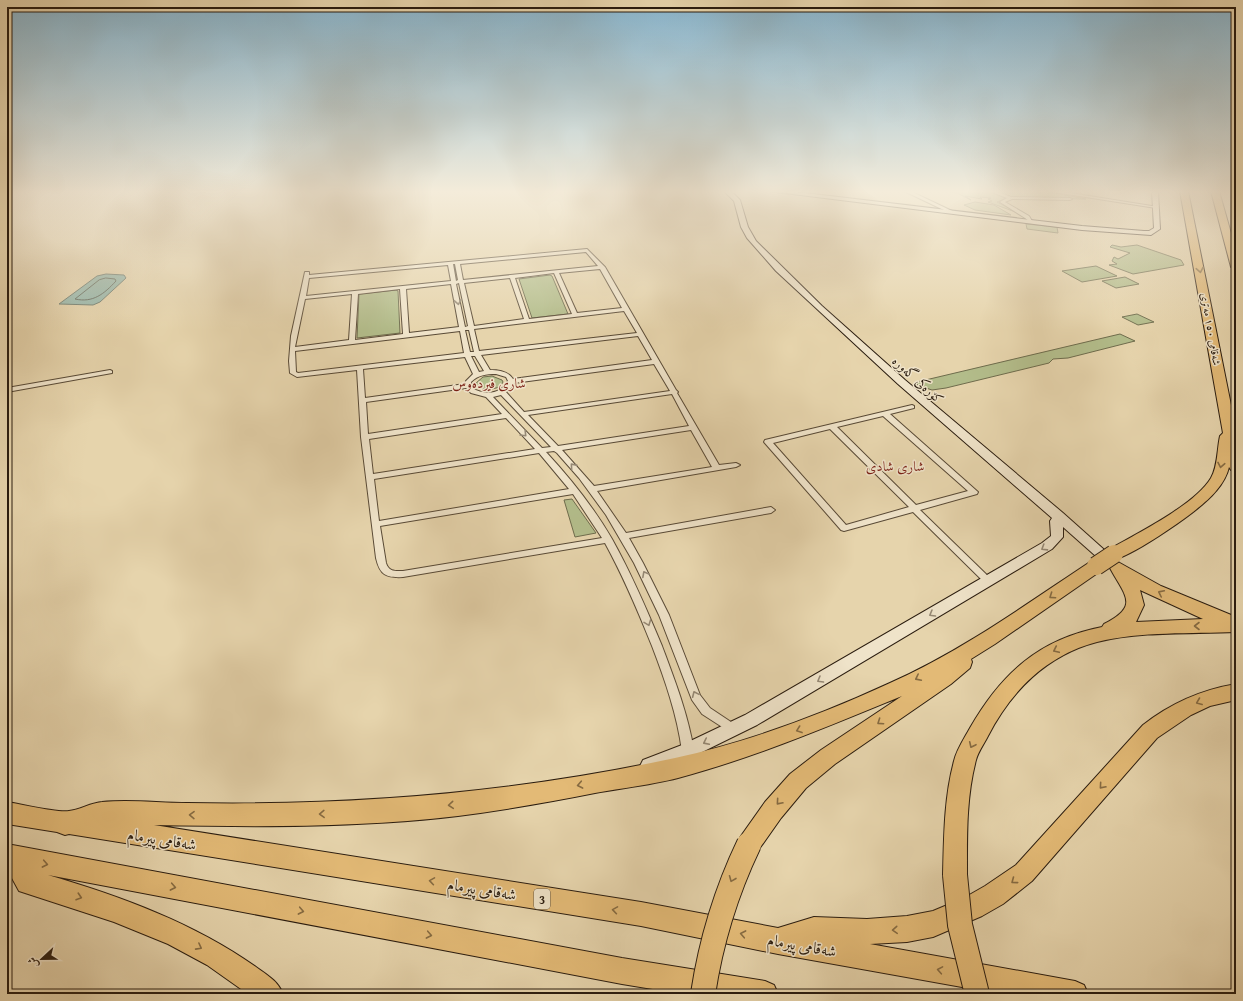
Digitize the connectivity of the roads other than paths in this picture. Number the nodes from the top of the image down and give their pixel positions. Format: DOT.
graph roads {
  1 [pos="751,238"];
  2 [pos="1193,238"];
  3 [pos="1228,238"];
  4 [pos="457,263"];
  5 [pos="450,264"];
  6 [pos="602,267"];
  7 [pos="1236,267"];
  8 [pos="556,272"];
  9 [pos="512,277"];
  10 [pos="461,282"];
  11 [pos="454,283"];
  12 [pos="403,288"];
  13 [pos="355,293"];
  14 [pos="302,298"];
  15 [pos="625,309"];
  16 [pos="575,315"];
  17 [pos="527,321"];
  18 [pos="462,328"];
  19 [pos="470,328"];
  20 [pos="639,334"];
  21 [pos="406,335"];
  22 [pos="352,341"];
  23 [pos="293,349"];
  24 [pos="477,354"];
  25 [pos="467,355"];
  26 [pos="655,362"];
  27 [pos="360,368"];
  28 [pos="110,372"];
  29 [pos="488,372"];
  30 [pos="477,375"];
  31 [pos="511,381"];
  32 [pos="467,386"];
  33 [pos="7,390"];
  34 [pos="502,392"];
  35 [pos="675,392"];
  36 [pos="488,395"];
  37 [pos="362,400"];
  38 [pos="912,407"];
  39 [pos="522,414"];
  40 [pos="885,414"];
  41 [pos="506,416"];
  42 [pos="831,426"];
  43 [pos="694,427"];
  44 [pos="1228,427"];
  45 [pos="365,436"];
  46 [pos="557,448"];
  47 [pos="540,450"];
  48 [pos="736,465"];
  49 [pos="1236,467"];
  50 [pos="717,468"];
  51 [pos="370,477"];
  52 [pos="592,489"];
  53 [pos="575,491"];
  54 [pos="914,508"];
  55 [pos="771,510"];
  56 [pos="1059,516"];
  57 [pos="376,524"];
  58 [pos="624,536"];
  59 [pos="608,540"];
  60 [pos="1116,561"];
  61 [pos="988,581"];
  62 [pos="1236,625"];
  63 [pos="1098,635"];
  64 [pos="989,639"];
  65 [pos="1236,692"];
  66 [pos="733,729"];
  67 [pos="688,751"];
  68 [pos="618,778"];
  69 [pos="7,813"];
  70 [pos="65,824"];
  71 [pos="10,857"];
  72 [pos="778,941"];
  73 [pos="270,994"];
  74 [pos="702,994"];
  75 [pos="765,994"];
  76 [pos="977,994"];
  77 [pos="1075,994"];
  1 -- 56 [label="street, کۆرەکی گەورە"];
  2 -- 44 [label="highway, شەقامی ١٥٠ مەتری, one-way"];
  3 -- 7 [label="highway"];
  4 -- 5 [label="street"];
  4 -- 6 [label="street"];
  4 -- 10 [label="street"];
  5 -- 11 [label="street"];
  5 -- 14 [label="street"];
  6 -- 8 [label="street"];
  6 -- 15 [label="street"];
  8 -- 9 [label="street"];
  8 -- 16 [label="street"];
  9 -- 10 [label="street"];
  9 -- 17 [label="street"];
  10 -- 11 [label="street"];
  10 -- 19 [label="street"];
  11 -- 12 [label="street"];
  11 -- 18 [label="street, one-way"];
  12 -- 13 [label="street"];
  12 -- 21 [label="street"];
  13 -- 14 [label="street"];
  13 -- 22 [label="street"];
  14 -- 23 [label="street"];
  15 -- 16 [label="street"];
  15 -- 20 [label="street"];
  16 -- 17 [label="street"];
  17 -- 19 [label="street"];
  18 -- 19 [label="street"];
  18 -- 21 [label="street"];
  18 -- 25 [label="street"];
  19 -- 24 [label="street"];
  20 -- 24 [label="street"];
  20 -- 26 [label="street"];
  21 -- 22 [label="street"];
  22 -- 23 [label="street"];
  23 -- 27 [label="street"];
  24 -- 25 [label="street"];
  24 -- 29 [label="street"];
  25 -- 27 [label="street"];
  25 -- 30 [label="street"];
  26 -- 31 [label="street"];
  26 -- 35 [label="street"];
  27 -- 37 [label="street"];
  28 -- 33 [label="street"];
  29 -- 30 [label="street"];
  29 -- 31 [label="street"];
  30 -- 32 [label="street"];
  31 -- 34 [label="street"];
  32 -- 36 [label="street"];
  32 -- 37 [label="street"];
  34 -- 36 [label="street"];
  34 -- 39 [label="street"];
  35 -- 39 [label="street"];
  35 -- 43 [label="street"];
  36 -- 41 [label="street"];
  37 -- 45 [label="street"];
  38 -- 40 [label="street"];
  39 -- 46 [label="street"];
  40 -- 42 [label="street"];
  40 -- 54 [label="street"];
  41 -- 45 [label="street"];
  41 -- 47 [label="street, one-way"];
  42 -- 54 [label="street"];
  42 -- 54 [label="street"];
  43 -- 46 [label="street"];
  43 -- 50 [label="street"];
  44 -- 49 [label="highway, شەقامی ١٥٠ مەتری"];
  44 -- 60 [label="highway, one-way"];
  45 -- 51 [label="street"];
  46 -- 47 [label="street"];
  52 -- 46 [label="street, one-way"];
  47 -- 51 [label="street"];
  47 -- 53 [label="street"];
  48 -- 50 [label="street"];
  50 -- 52 [label="street"];
  51 -- 57 [label="street"];
  52 -- 58 [label="street"];
  53 -- 57 [label="street"];
  53 -- 59 [label="street"];
  54 -- 61 [label="street"];
  55 -- 58 [label="street"];
  56 -- 60 [label="street, کۆرەکی گەورە"];
  56 -- 61 [label="street, one-way"];
  57 -- 59 [label="street"];
  66 -- 58 [label="street, one-way"];
  59 -- 67 [label="street, one-way"];
  62 -- 60 [label="highway, one-way"];
  60 -- 63 [label="highway"];
  60 -- 64 [label="highway, one-way, bridge"];
  61 -- 66 [label="street, one-way"];
  62 -- 63 [label="highway, one-way"];
  63 -- 76 [label="highway, one-way, bridge"];
  64 -- 68 [label="highway, one-way"];
  64 -- 74 [label="highway, one-way, bridge"];
  65 -- 72 [label="highway, one-way"];
  66 -- 67 [label="street, one-way"];
  67 -- 68 [label="street"];
  68 -- 70 [label="highway, one-way"];
  69 -- 70 [label="highway, شەقامی پیرمام / 3"];
  72 -- 70 [label="highway, شەقامی پیرمام / 3, one-way"];
  71 -- 73 [label="highway, one-way"];
  71 -- 75 [label="highway, one-way"];
  77 -- 72 [label="highway, شەقامی پیرمام / 3, one-way"];
}
